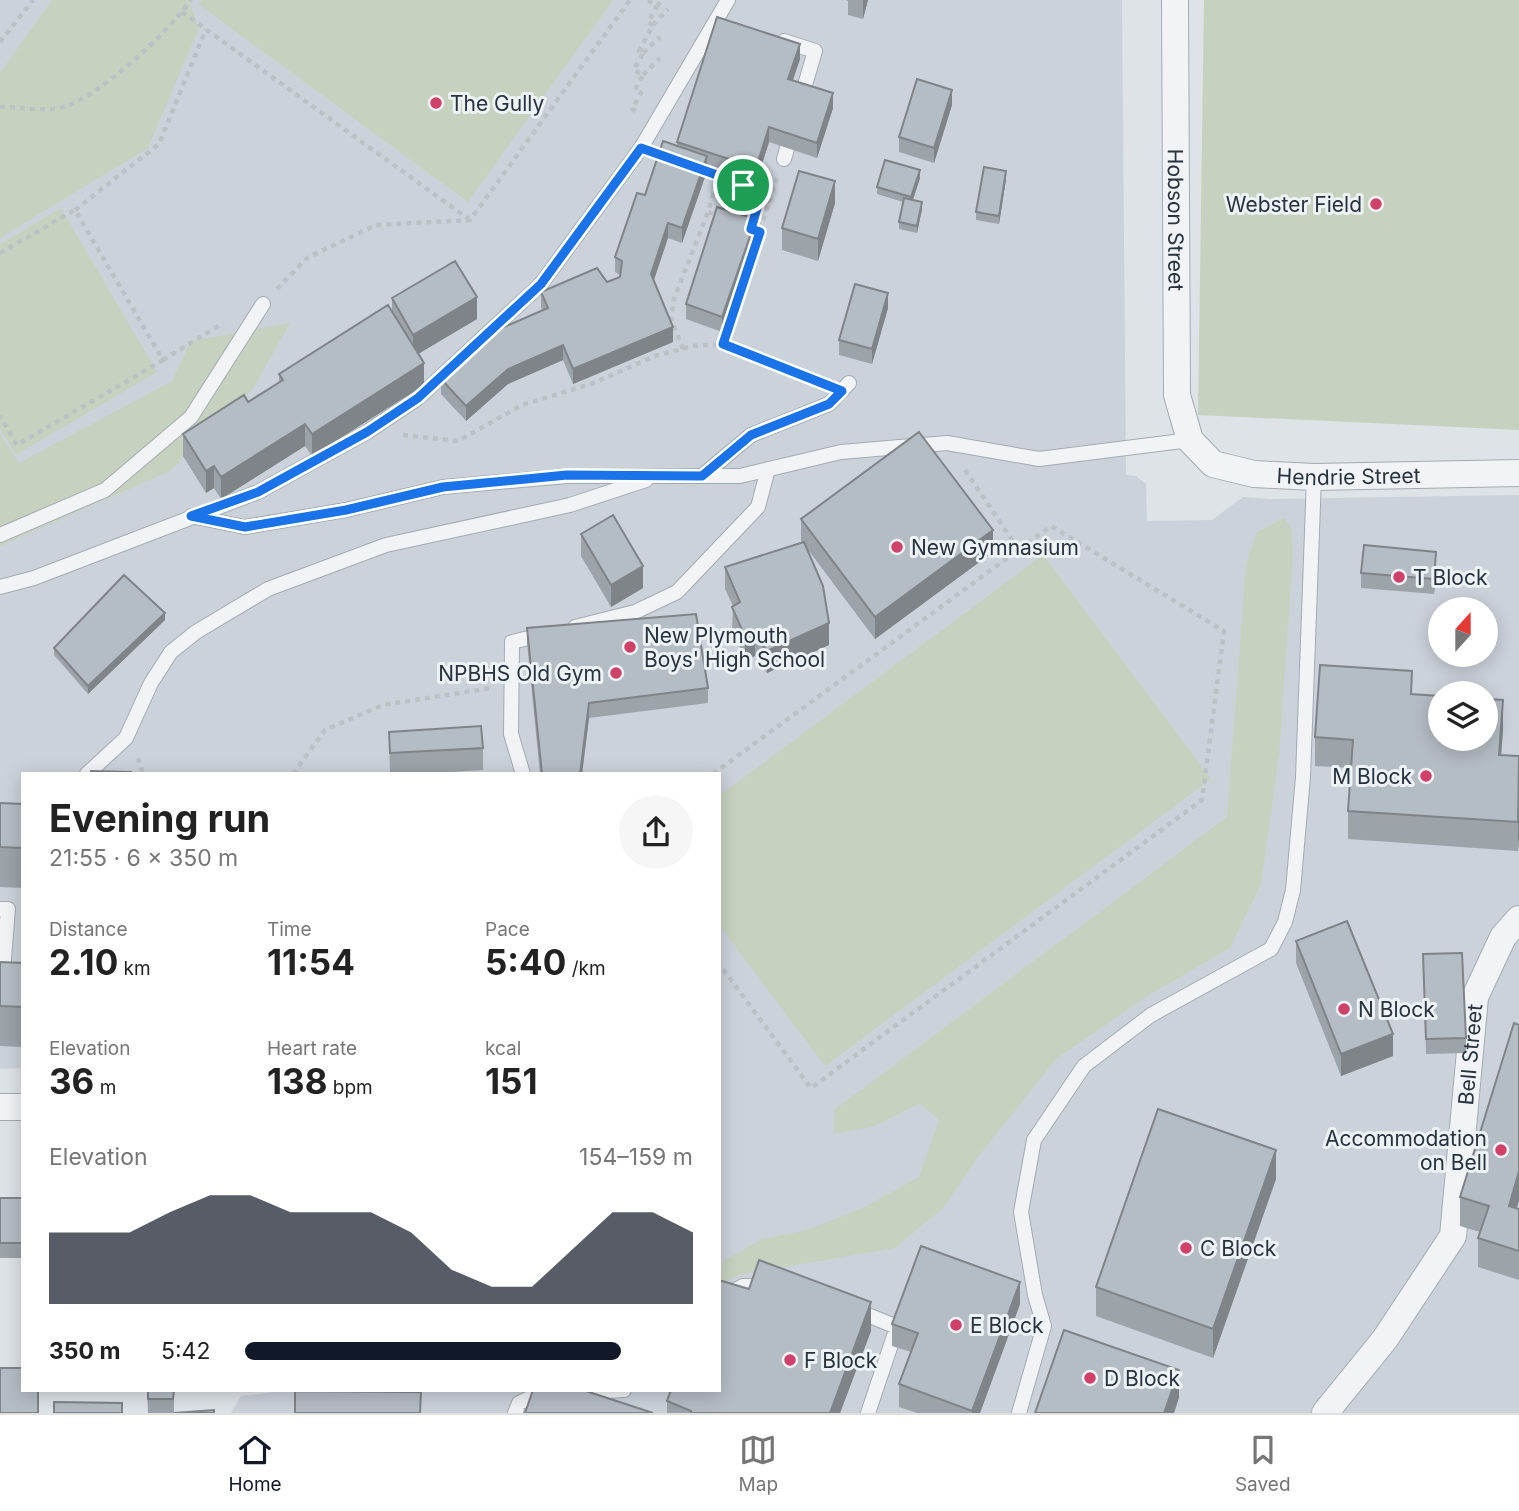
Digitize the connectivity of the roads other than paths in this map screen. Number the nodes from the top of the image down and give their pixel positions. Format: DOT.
graph roads {
  1 [pos="728,0"];
  2 [pos="1175,0"];
  3 [pos="766,35"];
  4 [pos="784,159"];
  5 [pos="263,303"];
  6 [pos="845,387"];
  7 [pos="1190,440"];
  8 [pos="768,470"];
  9 [pos="1519,473"];
  10 [pos="659,476"];
  11 [pos="702,476"];
  12 [pos="1314,477"];
  13 [pos="191,516"];
  14 [pos="0,535"];
  15 [pos="0,587"];
  16 [pos="88,772"];
  17 [pos="522,772"];
  18 [pos="0,909"];
  19 [pos="1519,919"];
  20 [pos="3,972"];
  21 [pos="0,1107"];
  22 [pos="21,1107"];
  23 [pos="785,1287"];
  24 [pos="721,1297"];
  25 [pos="835,1302"];
  26 [pos="589,1392"];
  27 [pos="515,1413"];
  28 [pos="868,1413"];
  29 [pos="1018,1413"];
  30 [pos="1325,1413"];
  1 -- 13 [label="lane"];
  2 -- 7 [label="street, Hobson Street"];
  3 -- 4 [label="lane"];
  5 -- 14 [label="lane"];
  6 -- 11 [label="lane"];
  7 -- 8 [label="lane"];
  7 -- 12 [label="street, Hendrie Street"];
  8 -- 11 [label="lane"];
  8 -- 17 [label="lane"];
  9 -- 12 [label="street, Hendrie Street"];
  10 -- 11 [label="lane"];
  10 -- 13 [label="lane"];
  10 -- 16 [label="lane"];
  12 -- 29 [label="lane"];
  13 -- 15 [label="lane"];
  18 -- 20 [label="lane"];
  19 -- 30 [label="street, Bell Street"];
  21 -- 22 [label="street"];
  23 -- 24 [label="lane"];
  25 -- 28 [label="lane"];
  26 -- 27 [label="lane"];
}
